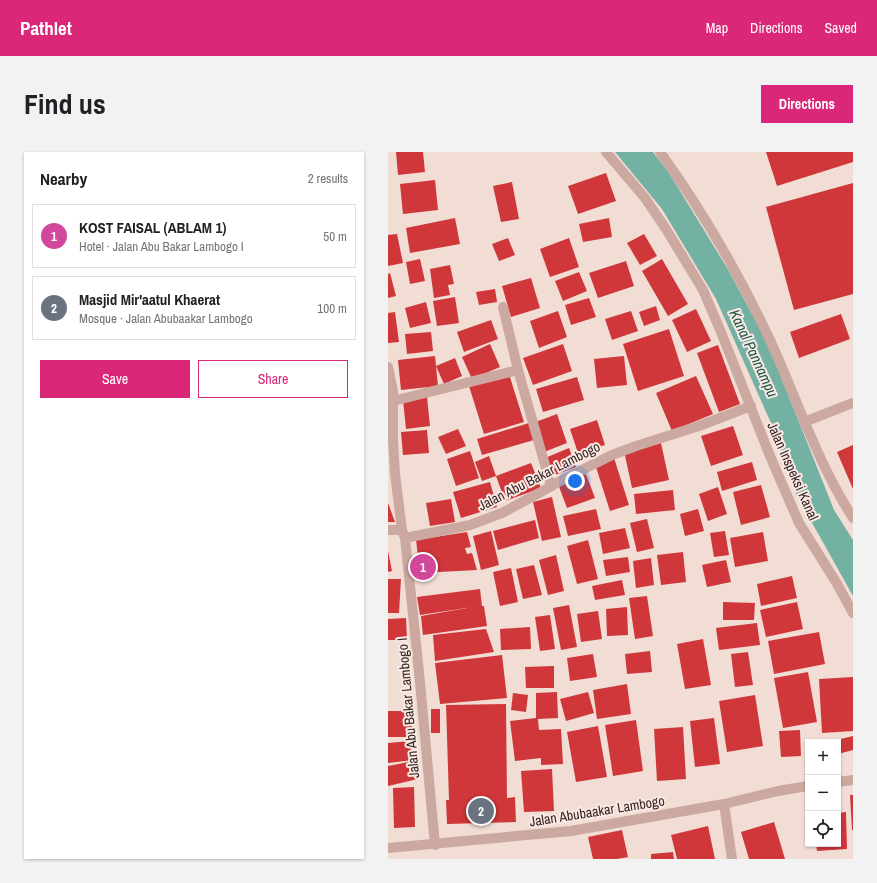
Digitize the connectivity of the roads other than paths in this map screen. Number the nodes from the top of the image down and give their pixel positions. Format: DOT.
graph roads {
  1 [pos="606,152"];
  2 [pos="660,152"];
  3 [pos="503,307"];
  4 [pos="388,367"];
  5 [pos="518,370"];
  6 [pos="390,401"];
  7 [pos="853,403"];
  8 [pos="751,406"];
  9 [pos="804,422"];
  10 [pos="551,486"];
  11 [pos="853,518"];
  12 [pos="388,530"];
  13 [pos="403,534"];
  14 [pos="853,613"];
  15 [pos="853,780"];
  16 [pos="841,782"];
  17 [pos="805,786"];
  18 [pos="724,804"];
  19 [pos="435,845"];
  20 [pos="388,848"];
  21 [pos="732,859"];
  1 -- 8 [label="street, Jalan Inspeksi Kanal"];
  2 -- 9 [label="street"];
  3 -- 5 [label="street"];
  4 -- 6 [label="street"];
  5 -- 6 [label="street"];
  5 -- 10 [label="street"];
  6 -- 13 [label="street, Jalan Abu Bakar Lambogo I"];
  7 -- 9 [label="street"];
  8 -- 10 [label="street, Jalan Abu Bakar Lambogo"];
  8 -- 14 [label="street, Jalan Inspeksi Kanal"];
  9 -- 11 [label="street"];
  10 -- 13 [label="street, Jalan Abu Bakar Lambogo"];
  12 -- 13 [label="street, Jalan Abu Bakar Lambogo"];
  13 -- 19 [label="street, Jalan Abu Bakar Lambogo I"];
  15 -- 16 [label="street"];
  17 -- 18 [label="street, Jalan Abubaakar Lambogo"];
  18 -- 19 [label="street, Jalan Abubaakar Lambogo"];
  18 -- 21 [label="street"];
  19 -- 20 [label="street, Jalan Abubaakar Lambogo"];
}
